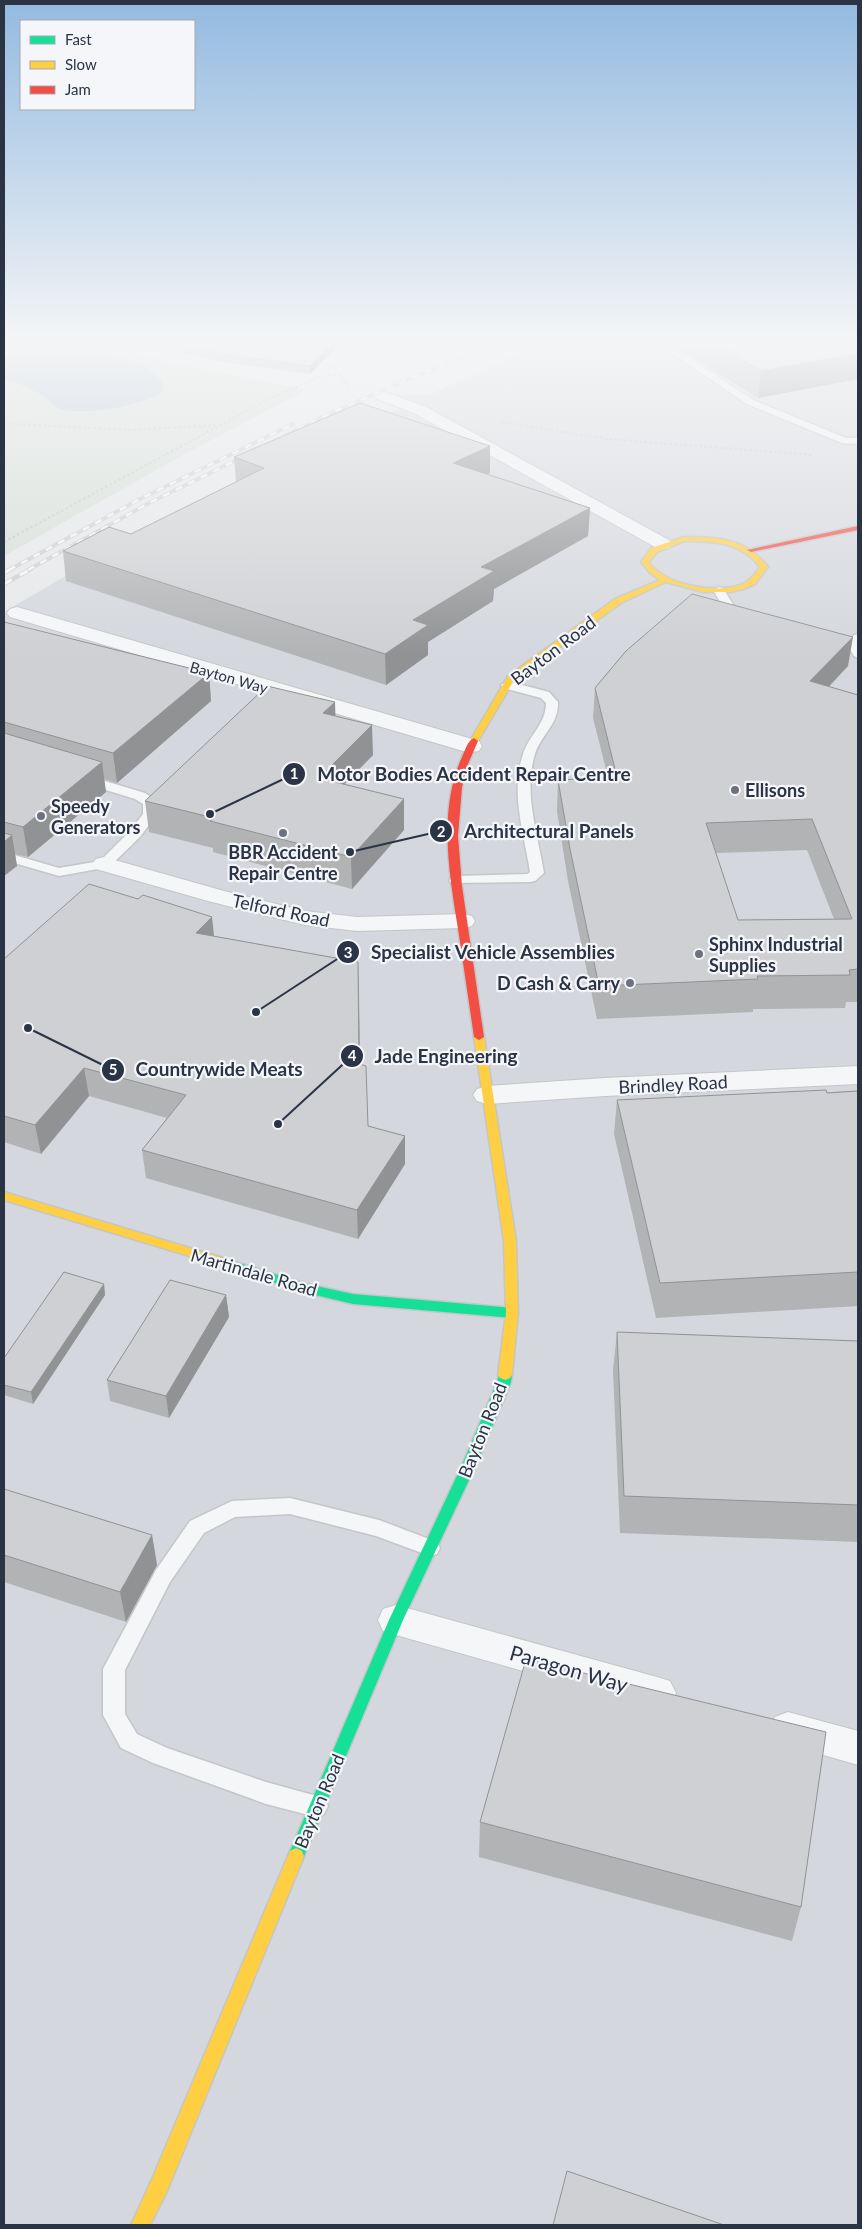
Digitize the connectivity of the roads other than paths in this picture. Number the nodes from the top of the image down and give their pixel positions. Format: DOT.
graph roads {
  1 [pos="487,447"];
  2 [pos="858,528"];
  3 [pos="664,544"];
  4 [pos="750,550"];
  5 [pos="663,581"];
  6 [pos="719,590"];
  7 [pos="16,613"];
  8 [pos="752,627"];
  9 [pos="858,636"];
  10 [pos="858,654"];
  11 [pos="507,685"];
  12 [pos="471,746"];
  13 [pos="76,777"];
  14 [pos="4,856"];
  15 [pos="104,864"];
  16 [pos="456,880"];
  17 [pos="463,921"];
  18 [pos="858,1075"];
  19 [pos="487,1095"];
  20 [pos="4,1196"];
  21 [pos="512,1313"];
  22 [pos="430,1548"];
  23 [pos="396,1620"];
  24 [pos="685,1700"];
  25 [pos="752,1719"];
  26 [pos="858,1748"];
  27 [pos="316,1806"];
  28 [pos="140,2225"];
  1 -- 3 [label="street"];
  2 -- 4 [label="street"];
  3 -- 4 [label="street"];
  3 -- 5 [label="street"];
  4 -- 6 [label="street"];
  5 -- 6 [label="street"];
  5 -- 11 [label="street, Bayton Road"];
  6 -- 8 [label="lane"];
  7 -- 12 [label="street, Bayton Way"];
  9 -- 10 [label="lane"];
  11 -- 12 [label="street, Bayton Road"];
  11 -- 16 [label="lane"];
  12 -- 16 [label="street, Bayton Road"];
  13 -- 15 [label="lane"];
  14 -- 15 [label="lane"];
  15 -- 17 [label="street, Telford Road"];
  16 -- 17 [label="street, Bayton Road"];
  17 -- 19 [label="street, Bayton Road"];
  18 -- 19 [label="street, Brindley Road"];
  19 -- 21 [label="street, Bayton Road"];
  20 -- 21 [label="street, Martindale Road"];
  21 -- 22 [label="street, Bayton Road"];
  22 -- 23 [label="street, Bayton Road"];
  22 -- 27 [label="lane"];
  23 -- 24 [label="street, Paragon Way"];
  23 -- 27 [label="street, Bayton Road"];
  25 -- 26 [label="street"];
  27 -- 28 [label="street, Bayton Road"];
}
